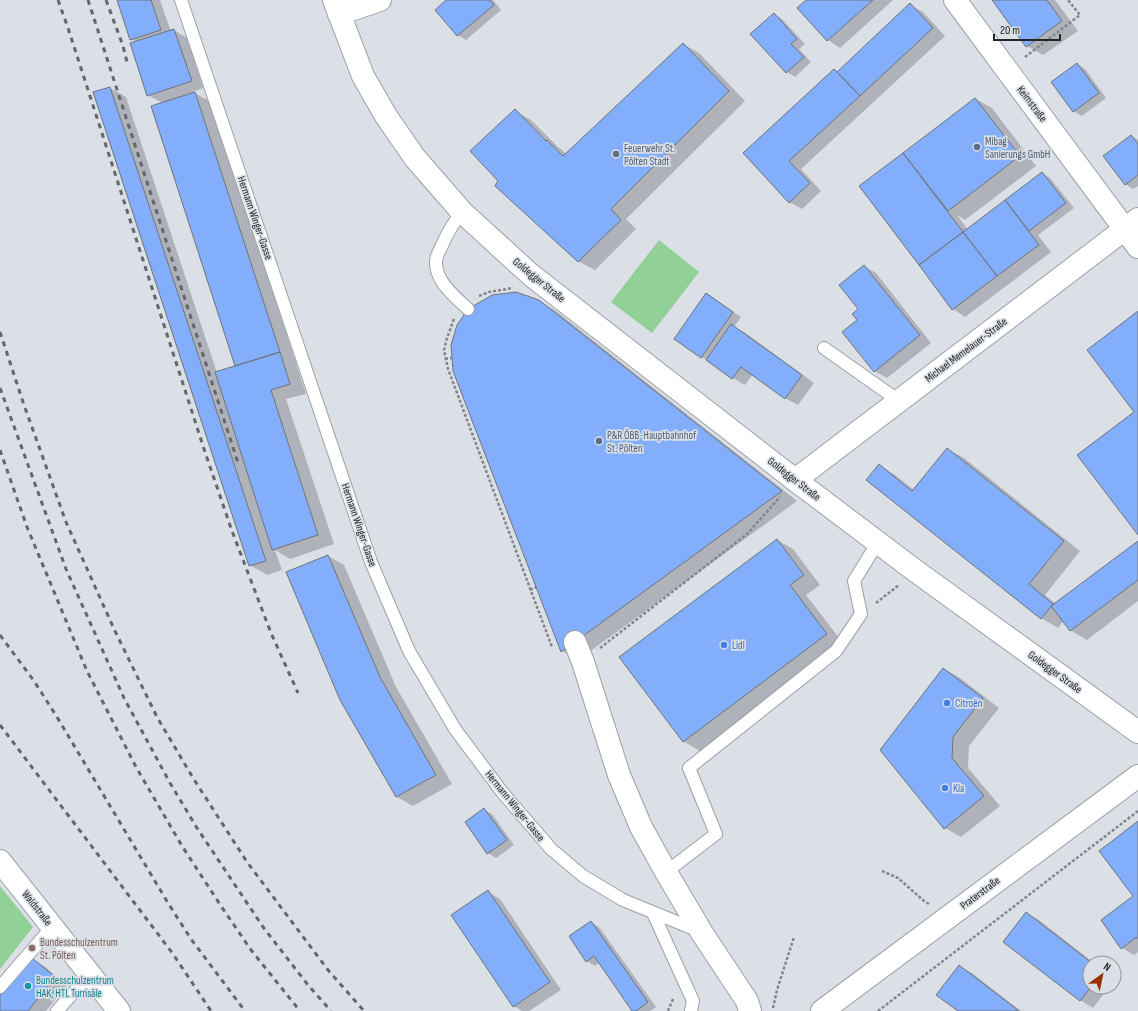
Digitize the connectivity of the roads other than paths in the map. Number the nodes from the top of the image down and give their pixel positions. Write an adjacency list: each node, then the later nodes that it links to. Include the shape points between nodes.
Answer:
1 (181, 0): 18 (lane, Hermann Winger-Gasse, via 371,562 409,651 455,729 502,792 551,849 583,876 624,900)
2 (380, 0): 4 (main road)
3 (955, 0): 6 (main road, Keimstraße, via 1007,71)
4 (336, 7): 5 (main road, Goldegger Straße, via 363,76 386,116 415,158)
5 (462, 212): 8 (lane, via 451,226 437,256 437,270 450,292); 11 (main road, Goldegger Straße, via 531,275)
6 (1132, 224): 7 (main road, Keimstraße); 10 (main road, Michael Memelauer-Straße)
7 (1138, 247)
8 (466, 307)
9 (824, 348): 10 (lane)
10 (898, 401): 11 (main road, Michael Memelauer-Straße)
11 (795, 480): 12 (main road, Goldegger Straße)
12 (878, 542): 14 (main road, Goldegger Straße); 17 (lane, via 854,581 861,614 836,651 688,768 716,834)
13 (575, 642): 17 (main road, via 619,775 641,827)
14 (1138, 732)
15 (1138, 776): 27 (main road, Praterstraße)
16 (0, 861): 19 (main road, Waldstraße)
17 (666, 872): 20 (main road)
18 (653, 913): 20 (lane, Hermann Winger-Gasse); 25 (lane, via 693,1002)
19 (52, 927): 21 (main road, Waldstraße); 22 (lane)
20 (702, 932): 26 (main road, via 747,1001)
21 (92, 977): 23 (lane, via 80,985); 24 (main road, Waldstraße)
22 (0, 987)
23 (57, 1011)
24 (119, 1011)
25 (691, 1011)
26 (750, 1011)
27 (822, 1011)

